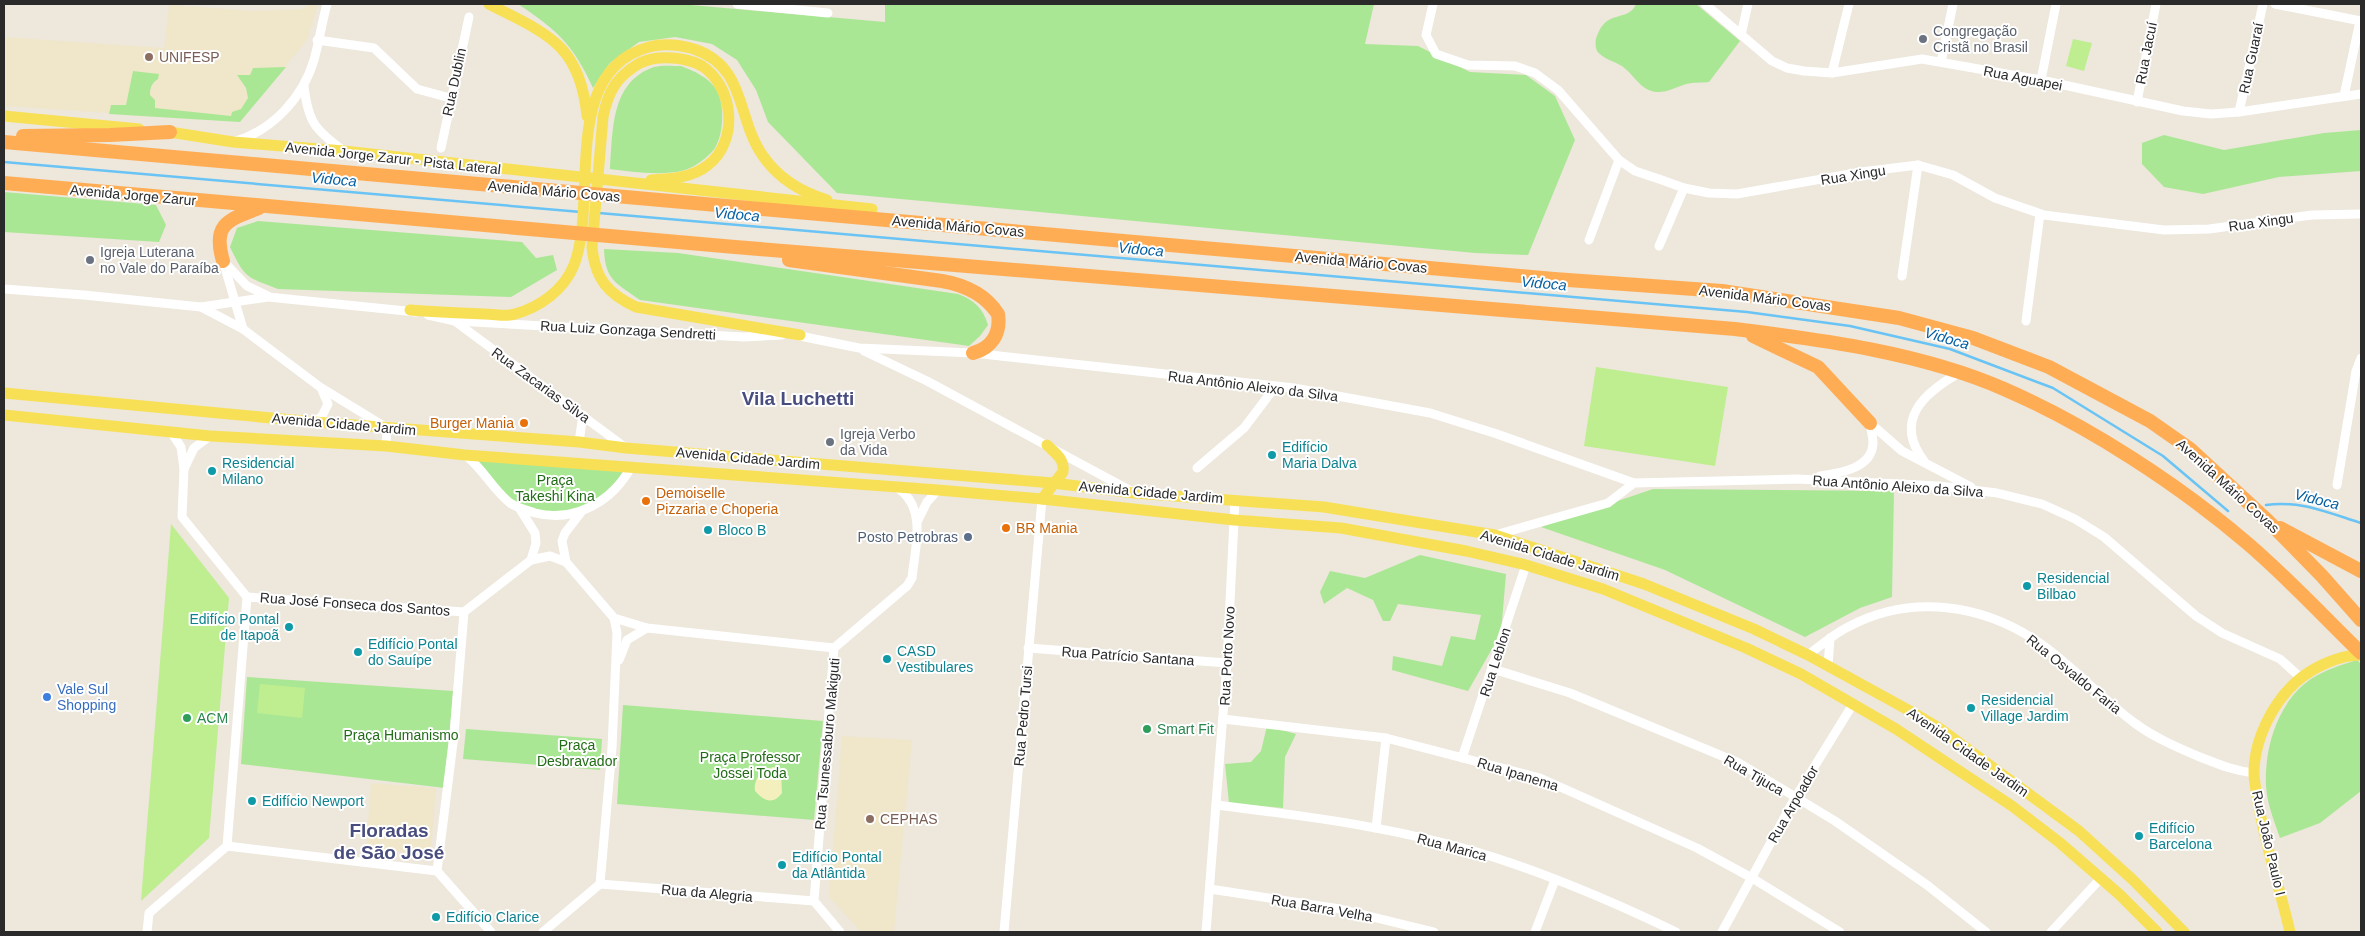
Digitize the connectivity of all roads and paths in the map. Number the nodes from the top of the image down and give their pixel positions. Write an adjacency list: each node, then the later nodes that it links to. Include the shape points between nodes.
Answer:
1 (327, 4): 17 (street)
2 (489, 4): 29 (main road, via 548,34 563,49 585,93)
3 (737, 4): 13 (street)
4 (1433, 4): 35 (street, Rua Xingu, via 1426,35 1436,54 1468,66 1515,66 1535,73 1558,90)
5 (1705, 4): 16 (street, Rua Aguapei)
6 (1748, 4): 16 (street)
7 (1849, 4): 19 (street)
8 (1953, 4): 18 (street)
9 (2056, 4): 20 (street)
10 (2156, 4): 25 (street, Rua Jacuí)
11 (2263, 4): 26 (street, Rua Guaraí)
12 (2275, 4): 15 (street)
13 (828, 13)
14 (469, 17): 24 (street, Rua Dublin)
15 (2361, 21): 23 (street)
16 (1741, 35): 19 (street, Rua Aguapei, via 1772,61 1787,68)
17 (317, 40): 21 (street, via 314,60); 24 (street, via 374,48 417,89)
18 (1941, 62): 19 (street, Rua Aguapei, via 1922,59); 20 (street, Rua Aguapei)
19 (1832, 73)
20 (2041, 80): 25 (street, Rua Aguapei)
21 (304, 86): 32 (street, via 281,115 255,134); 34 (street, via 307,112 321,134)
22 (2361, 94): 23 (street, Rua Aguapei)
23 (2344, 96): 26 (street, Rua Aguapei)
24 (450, 98): 33 (street, Rua Dublin)
25 (2137, 102): 26 (street, Rua Aguapei, via 2212,114)
26 (2239, 112)
27 (4, 116): 28 (main road, Avenida Jorge Zarur - Pista Lateral)
28 (170, 132): 30 (highway, via 110,136); 32 (main road, Avenida Jorge Zarur - Pista Lateral)
29 (588, 133): 41 (main road, via 594,100 603,80 618,64 649,47 685,47 701,52 722,66 736,88 755,143 786,180 812,195); 54 (main road, via 579,245 574,266 551,297 534,308 513,315)
30 (4, 136)
31 (4, 142): 44 (highway, Avenida Mário Covas)
32 (233, 142): 34 (main road, Avenida Jorge Zarur - Pista Lateral)
33 (441, 148)
34 (344, 151): 37 (main road, Avenida Jorge Zarur - Pista Lateral)
35 (1619, 160): 39 (street, Rua Xingu, via 1635,171); 45 (street)
36 (1918, 166): 39 (street, Rua Xingu, via 1861,172 1738,194); 42 (street, Rua Xingu, via 1953,175 1995,198); 49 (street)
37 (619, 182): 41 (main road, Avenida Jorge Zarur - Pista Lateral); 59 (main road, via 688,176 708,166 719,154 728,134 730,117 726,97 702,66 684,59 662,57 643,61 614,83 603,117 592,247 594,266 606,286 636,307)
38 (4, 183): 40 (highway, Avenida Jorge Zarur)
39 (1684, 188): 46 (street)
40 (262, 206): 47 (highway); 48 (highway, via 236,217 223,227 219,234)
41 (872, 210): 44 (highway)
42 (2040, 214): 43 (street, Rua Xingu, via 2164,230 2209,229 2312,215); 55 (street)
43 (2361, 214)
44 (961, 226): 96 (highway, Avenida Mário Covas, via 1722,291 1899,318 1974,338 2049,367 2150,421 2190,448)
45 (1590, 240)
46 (1658, 246)
47 (735, 247): 58 (highway); 61 (highway, via 787,260 965,287 992,305 999,322 994,340)
48 (223, 261): 51 (street, via 247,286); 52 (street)
49 (1902, 276)
50 (4, 289): 53 (street)
51 (268, 296): 52 (street); 54 (street)
52 (236, 301): 53 (street); 57 (street)
53 (200, 307): 57 (street)
54 (410, 310): 56 (street)
55 (2026, 321)
56 (455, 322): 59 (street, Rua Luiz Gonzaga Sendretti, via 744,336); 68 (street, Rua Zacarias Silva)
57 (243, 329): 64 (street)
58 (1735, 329): 63 (highway, via 1893,354); 70 (highway, via 1818,367)
59 (800, 335): 60 (street, Rua Luiz Gonzaga Sendretti)
60 (859, 348): 61 (street, Rua Antônio Aleixo da Silva); 75 (street, via 927,380)
61 (973, 353): 65 (street, Rua Antônio Aleixo da Silva)
62 (2361, 358): 86 (street)
63 (1959, 373): 79 (street, via 1927,394 1913,415 1912,440); 111 (highway, via 2003,388 2072,421 2194,502 2246,542)
64 (320, 387): 69 (street, via 328,404 322,416); 71 (street)
65 (1275, 387): 81 (street, via 1244,428); 85 (street, Rua Antônio Aleixo da Silva, via 1430,413 1498,434)
66 (4, 394): 69 (main road, Avenida Cidade Jardim)
67 (4, 415): 72 (main road, Avenida Cidade Jardim)
68 (583, 415): 74 (street); 77 (street, Rua Zacarias Silva)
69 (314, 422): 71 (main road, Avenida Cidade Jardim)
70 (1870, 423): 79 (street, via 1902,451); 83 (street, via 1873,444 1866,460 1836,474)
71 (386, 428): 74 (main road, Avenida Cidade Jardim); 76 (street)
72 (171, 432): 73 (main road, Avenida Cidade Jardim); 82 (street, via 181,446)
73 (210, 436): 76 (main road, Avenida Cidade Jardim); 82 (street, via 194,448)
74 (579, 442): 77 (main road, Avenida Cidade Jardim)
75 (1047, 445): 84 (main road, via 1061,458 1064,467); 90 (street)
76 (386, 446): 78 (main road, Avenida Cidade Jardim)
77 (626, 448): 84 (main road, Avenida Cidade Jardim)
78 (465, 455): 80 (main road, Avenida Cidade Jardim); 93 (street, via 476,463 502,495)
79 (1927, 465): 89 (street)
80 (631, 467): 87 (main road, Avenida Cidade Jardim); 94 (street, via 616,489 595,506)
81 (1197, 468)
82 (184, 469): 103 (street, via 182,517)
83 (1797, 479): 85 (street); 89 (street, Rua Antônio Aleixo da Silva)
84 (1053, 483): 90 (main road, Avenida Cidade Jardim); 91 (main road)
85 (1634, 484): 98 (street, via 1608,503)
86 (2337, 485)
87 (899, 489): 88 (main road, Avenida Cidade Jardim); 97 (street, via 913,503)
88 (938, 490): 91 (main road, Avenida Cidade Jardim); 97 (street, via 927,502)
89 (1978, 490): 117 (street, Rua Antônio Aleixo da Silva, via 2042,504 2075,519 2104,538 2196,616 2222,633 2280,659)
90 (1134, 493): 92 (main road, Avenida Cidade Jardim)
91 (1042, 499): 95 (main road, Avenida Cidade Jardim); 110 (street, Rua Pedro Tursi)
92 (1235, 500): 95 (street, Rua Porto Novo); 98 (main road, Avenida Cidade Jardim, via 1324,506)
93 (520, 509): 94 (street, via 554,515); 99 (street, via 535,533)
94 (582, 511): 100 (street, via 562,541)
95 (1234, 520): 101 (main road, Avenida Cidade Jardim, via 1341,528); 113 (street, Rua Porto Novo)
96 (2268, 521): 102 (highway); 106 (highway, Avenida Mário Covas)
97 (917, 522): 109 (street, Rua Tsunessaburo Makiguti, via 912,578 907,586)
98 (1495, 535): 112 (main road, Avenida Cidade Jardim, via 1644,584)
99 (531, 560): 100 (street, via 550,556); 104 (street)
100 (566, 562): 105 (street)
101 (1526, 565): 116 (street, Rua Leblon); 118 (main road, Avenida Cidade Jardim, via 1626,597 1746,648)
102 (2361, 571)
103 (247, 597): 104 (street, Rua José Fonseca dos Santos); 126 (street)
104 (464, 612): 127 (street, via 454,735)
105 (614, 618): 107 (street); 114 (street, via 618,633)
106 (2361, 620)
107 (647, 628): 109 (street); 114 (street, via 627,640)
108 (1830, 638): 112 (street, Rua Osvaldo Faria); 115 (street); 122 (street, Rua Osvaldo Faria, via 1862,620 1888,611 1915,607 1945,606 1990,617 2041,645 2137,725 2180,749 2234,771)
109 (834, 648): 135 (street, Rua Tsunessaburo Makiguti)
110 (1028, 648): 113 (street, Rua Patrício Santana); 140 (street, Rua Pedro Tursi)
111 (2361, 654): 117 (main road, Rua João Paulo I, via 2322,665)
112 (1808, 655): 115 (main road, Avenida Cidade Jardim)
113 (1227, 663): 119 (street, Rua Porto Novo)
114 (617, 666): 132 (street)
115 (1828, 666): 131 (main road, Avenida Cidade Jardim, via 1939,728 2079,831)
116 (1493, 669): 121 (street, Rua Leblon); 123 (street, Rua Tijuca, via 1570,693 1730,760)
117 (2301, 678): 122 (main road, Rua João Paulo I, via 2285,692 2268,720 2260,737)
118 (1853, 704): 123 (street, Rua Arpoador); 129 (main road, Avenida Cidade Jardim, via 1896,728 2012,806)
119 (1223, 719): 120 (street, Rua Ipanema); 124 (street, Rua Porto Novo)
120 (1386, 738): 121 (street, Rua Ipanema); 125 (street)
121 (1462, 758): 128 (street, Rua Ipanema, via 1540,778 1697,848)
122 (2254, 772): 151 (main road, Rua João Paulo I, via 2261,820)
123 (1795, 798): 128 (street, Rua Arpoador); 147 (street, Rua Tijuca, via 1835,821 1919,879)
124 (1216, 805): 125 (street, Rua Marica); 133 (street, Rua Porto Novo)
125 (1376, 828): 130 (street, Rua Marica, via 1511,862)
126 (228, 846): 127 (street); 136 (street, via 149,913)
127 (437, 871): 137 (street)
128 (1752, 878): 145 (street, Rua Arpoador); 146 (street, Rua Ipanema)
129 (2101, 878): 134 (main road, Avenida Cidade Jardim); 148 (street)
130 (1555, 880): 143 (street); 144 (street, Rua Marica)
131 (2133, 880): 134 (main road); 150 (main road, Avenida Cidade Jardim)
132 (600, 884): 135 (street, Rua da Alegria); 138 (street)
133 (1210, 889): 141 (street, Rua Porto Novo); 142 (street, Rua Barra Velha, via 1340,909)
134 (2120, 895): 149 (main road, Avenida Cidade Jardim)
135 (814, 902): 139 (street)
136 (147, 932)
137 (491, 932)
138 (543, 932)
139 (840, 932)
140 (1004, 932)
141 (1206, 932)
142 (1434, 932)
143 (1535, 932)
144 (1676, 932)
145 (1722, 932)
146 (1840, 932)
147 (1986, 932)
148 (2051, 932)
149 (2157, 932)
150 (2184, 932)
151 (2290, 932)

